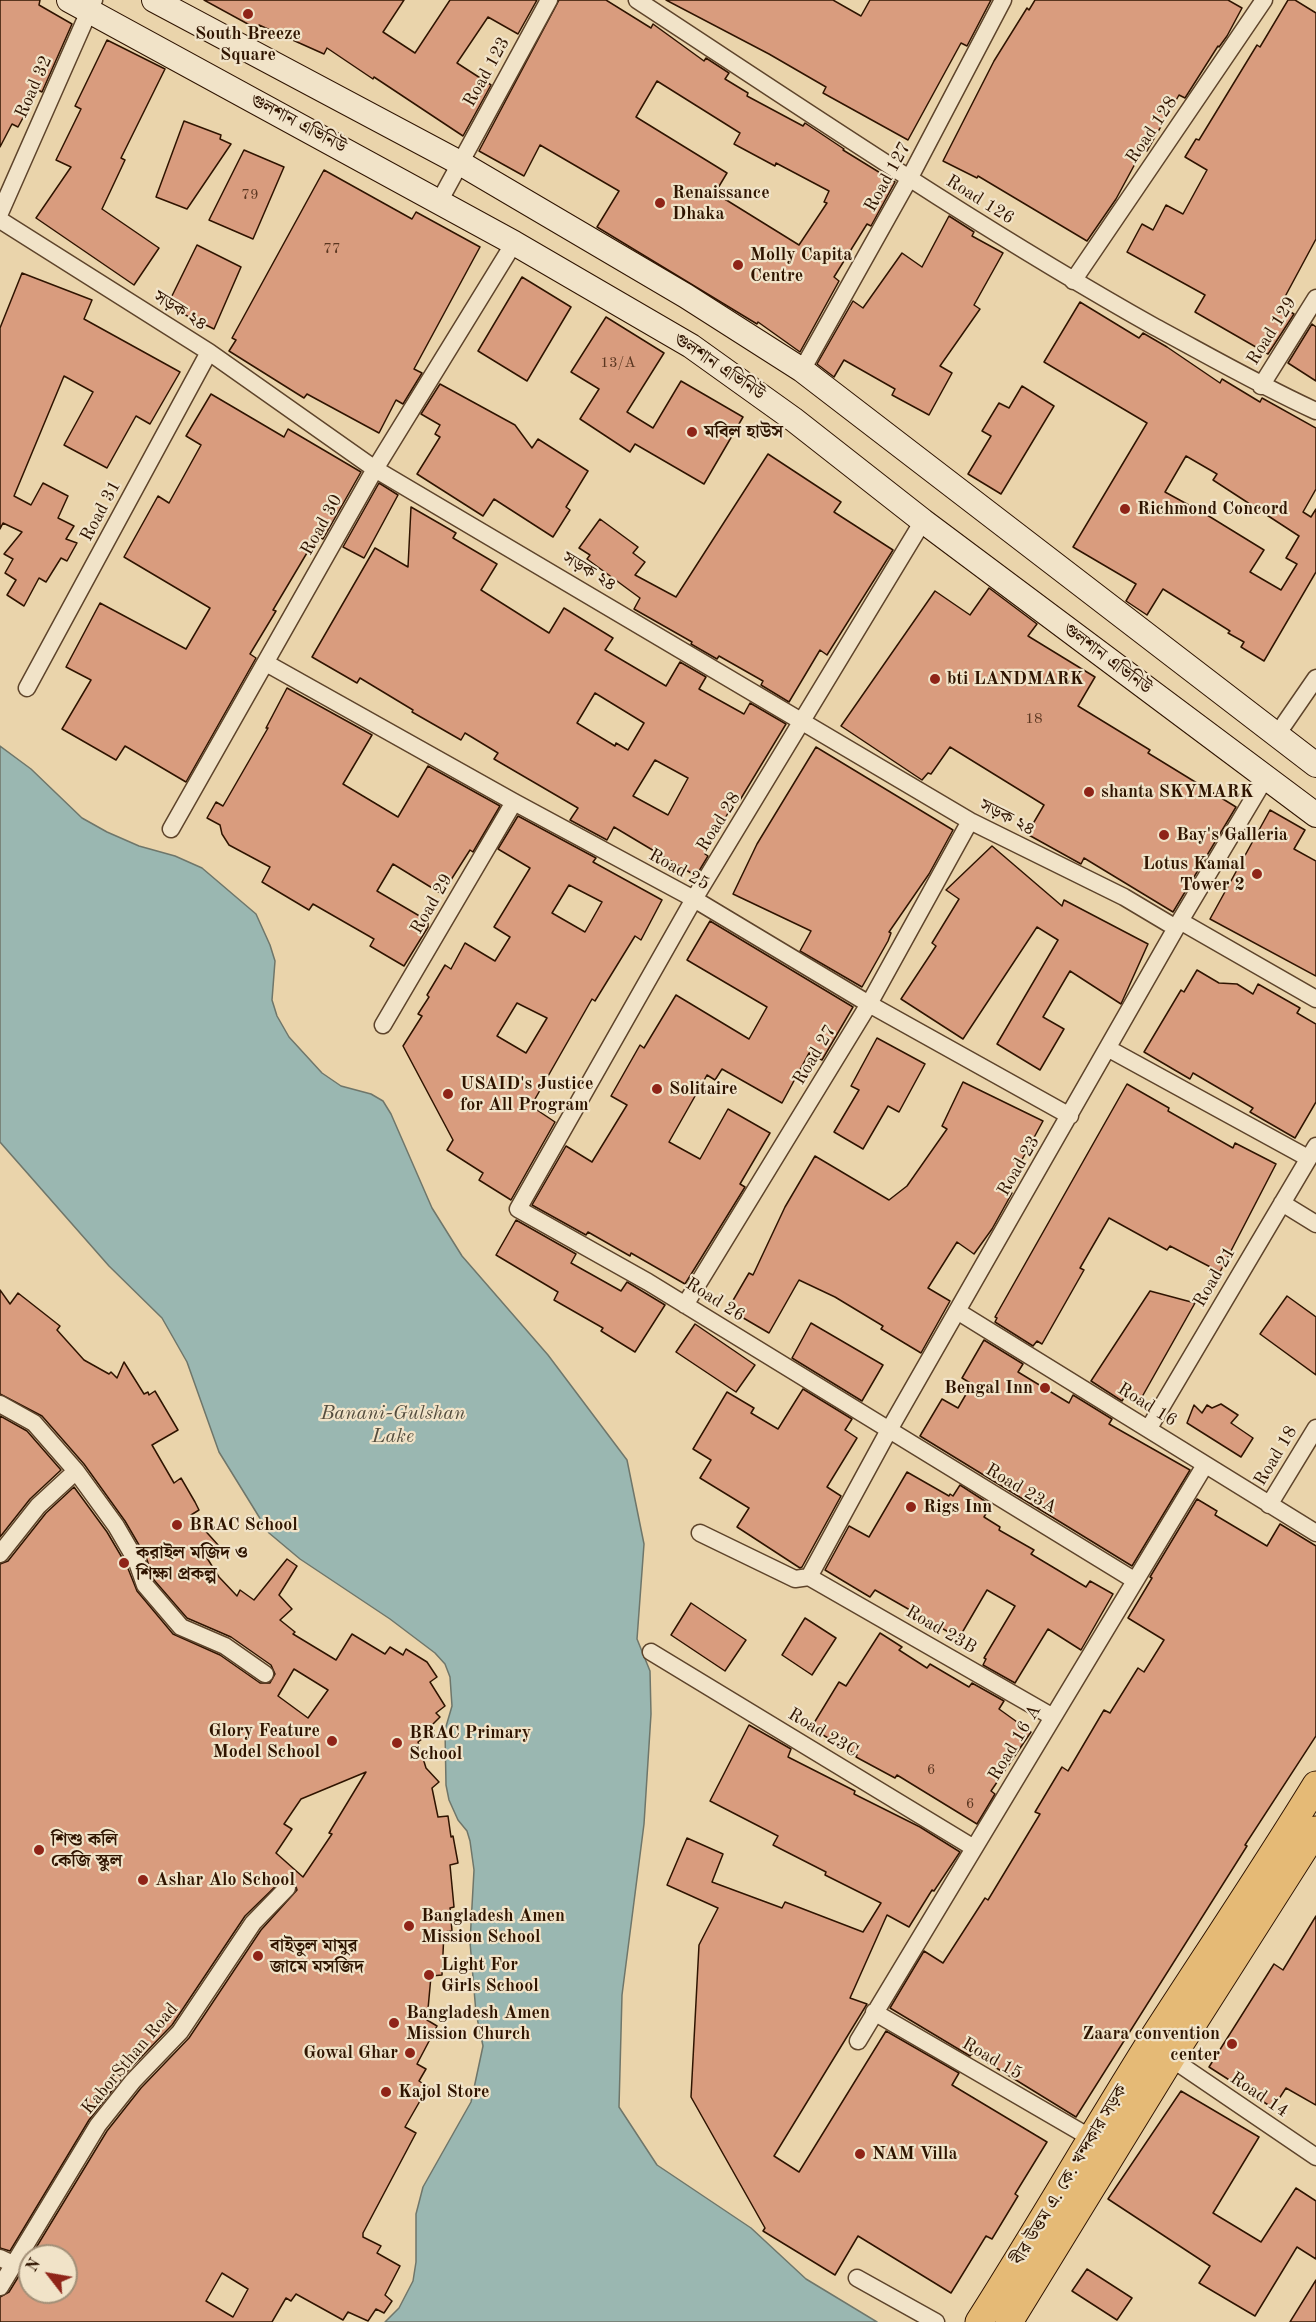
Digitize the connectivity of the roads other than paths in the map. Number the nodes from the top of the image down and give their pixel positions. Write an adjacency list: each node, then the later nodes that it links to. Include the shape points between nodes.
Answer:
1 (154, 0): 7 (main road)
2 (549, 0): 7 (street, Road 123)
3 (637, 0): 8 (street, Road 126)
4 (1003, 0): 8 (street, Road 127)
5 (1264, 0): 13 (street, Road 128)
6 (84, 4): 9 (main road, গুলশান এভিনিউ); 10 (street, Road 32)
7 (460, 163): 9 (street, Road 123); 16 (main road, via 686,296)
8 (909, 179): 13 (street, Road 126); 16 (street, Road 127)
9 (439, 202): 12 (main road, গুলশান এভিনিউ)
10 (0, 213)
11 (0, 220): 15 (street, সড়ক ২৪)
12 (514, 243): 19 (street, Road 30); 20 (main road, গুলশান এভিনিউ, via 691,346 793,419)
13 (1073, 281): 17 (street, Road 126)
14 (1316, 298): 17 (street, Road 129)
15 (208, 352): 19 (street, সড়ক ২৪); 23 (street, Road 31)
16 (802, 370): 25 (main road)
17 (1261, 386): 18 (street, Road 126)
18 (1316, 411)
19 (375, 469): 21 (street, Road 30); 24 (street, সড়ক ২৪)
20 (923, 521): 24 (street, Road 28); 27 (main road, গুলশান এভিনিউ)
21 (266, 663): 28 (street, Road 25); 31 (street, Road 30)
22 (1316, 678): 25 (street)
23 (27, 687)
24 (804, 721): 30 (street, সড়ক ২৪); 32 (street, Road 28)
25 (1276, 736): 26 (main road)
26 (1316, 765)
27 (1266, 777): 29 (main road, গুলশান এভিনিউ); 33 (street, Road 23)
28 (514, 802): 32 (street, Road 25); 36 (street, Road 29)
29 (1316, 815)
30 (970, 821): 33 (street, সড়ক ২৪); 35 (street, Road 27)
31 (171, 829)
32 (694, 899): 35 (street, Road 25); 41 (street, Road 28)
33 (1178, 925): 34 (street, সড়ক ২৪); 37 (street, Road 23)
34 (1316, 999)
35 (869, 1004): 38 (street, Road 25); 43 (street, Road 27)
36 (383, 1025)
37 (1109, 1049): 38 (street, Road 23); 39 (street)
38 (1070, 1116): 44 (street, Road 23)
39 (1312, 1152): 40 (street, Road 21)
40 (1282, 1203): 42 (street); 46 (street, Road 21)
41 (518, 1209): 43 (street, Road 26)
42 (1316, 1224)
43 (685, 1305): 48 (street, Road 26)
44 (957, 1311): 46 (street, Road 16); 48 (street, Road 23)
45 (0, 1404): 50 (street, via 34,1423)
46 (1149, 1428): 49 (street, Road 16)
47 (1316, 1428): 51 (street, Road 18)
48 (888, 1430): 55 (street, Road 23); 56 (street, Road 23A)
49 (1204, 1465): 51 (street, Road 16); 56 (street, Road 16 A)
50 (76, 1471): 54 (street, via 38,1506); 58 (street, via 116,1526 137,1562 145,1586 181,1627 225,1646)
51 (1269, 1505): 53 (street, Road 16)
52 (700, 1533): 55 (street, via 795,1580)
53 (1316, 1533)
54 (0, 1554)
55 (809, 1577): 59 (street, Road 23B)
56 (1134, 1580): 59 (street, Road 16 A)
57 (651, 1652): 62 (street, Road 23C)
58 (265, 1674)
59 (1053, 1717): 62 (street, Road 16 A)
60 (1316, 1785): 61 (main road, বীর উত্তম এ. কে. খন্দকার সড়ক)
61 (1311, 1820): 66 (main road, বীর উত্তম এ. কে. খন্দকার সড়ক)
62 (974, 1848): 64 (street, Road 16 A)
63 (287, 1888): 69 (street, KaborSthan Road, via 253,1923 180,2032 132,2081 98,2125)
64 (874, 2012): 65 (street, Road 16 A); 67 (street, Road 15)
65 (858, 2041)
66 (1160, 2052): 67 (main road, বীর উত্তম এ. কে. খন্দকার সড়ক); 68 (street, Road 14); 74 (main road, বীর উত্তম এ. কে. খন্দকার সড়ক)
67 (1091, 2138): 73 (main road, বীর উত্তম এ. কে. খন্দকার সড়ক)
68 (1316, 2157)
69 (7, 2261): 71 (street, KaborSthan Road)
70 (858, 2278): 72 (street)
71 (0, 2288)
72 (936, 2322)
73 (979, 2322)
74 (1009, 2322)

